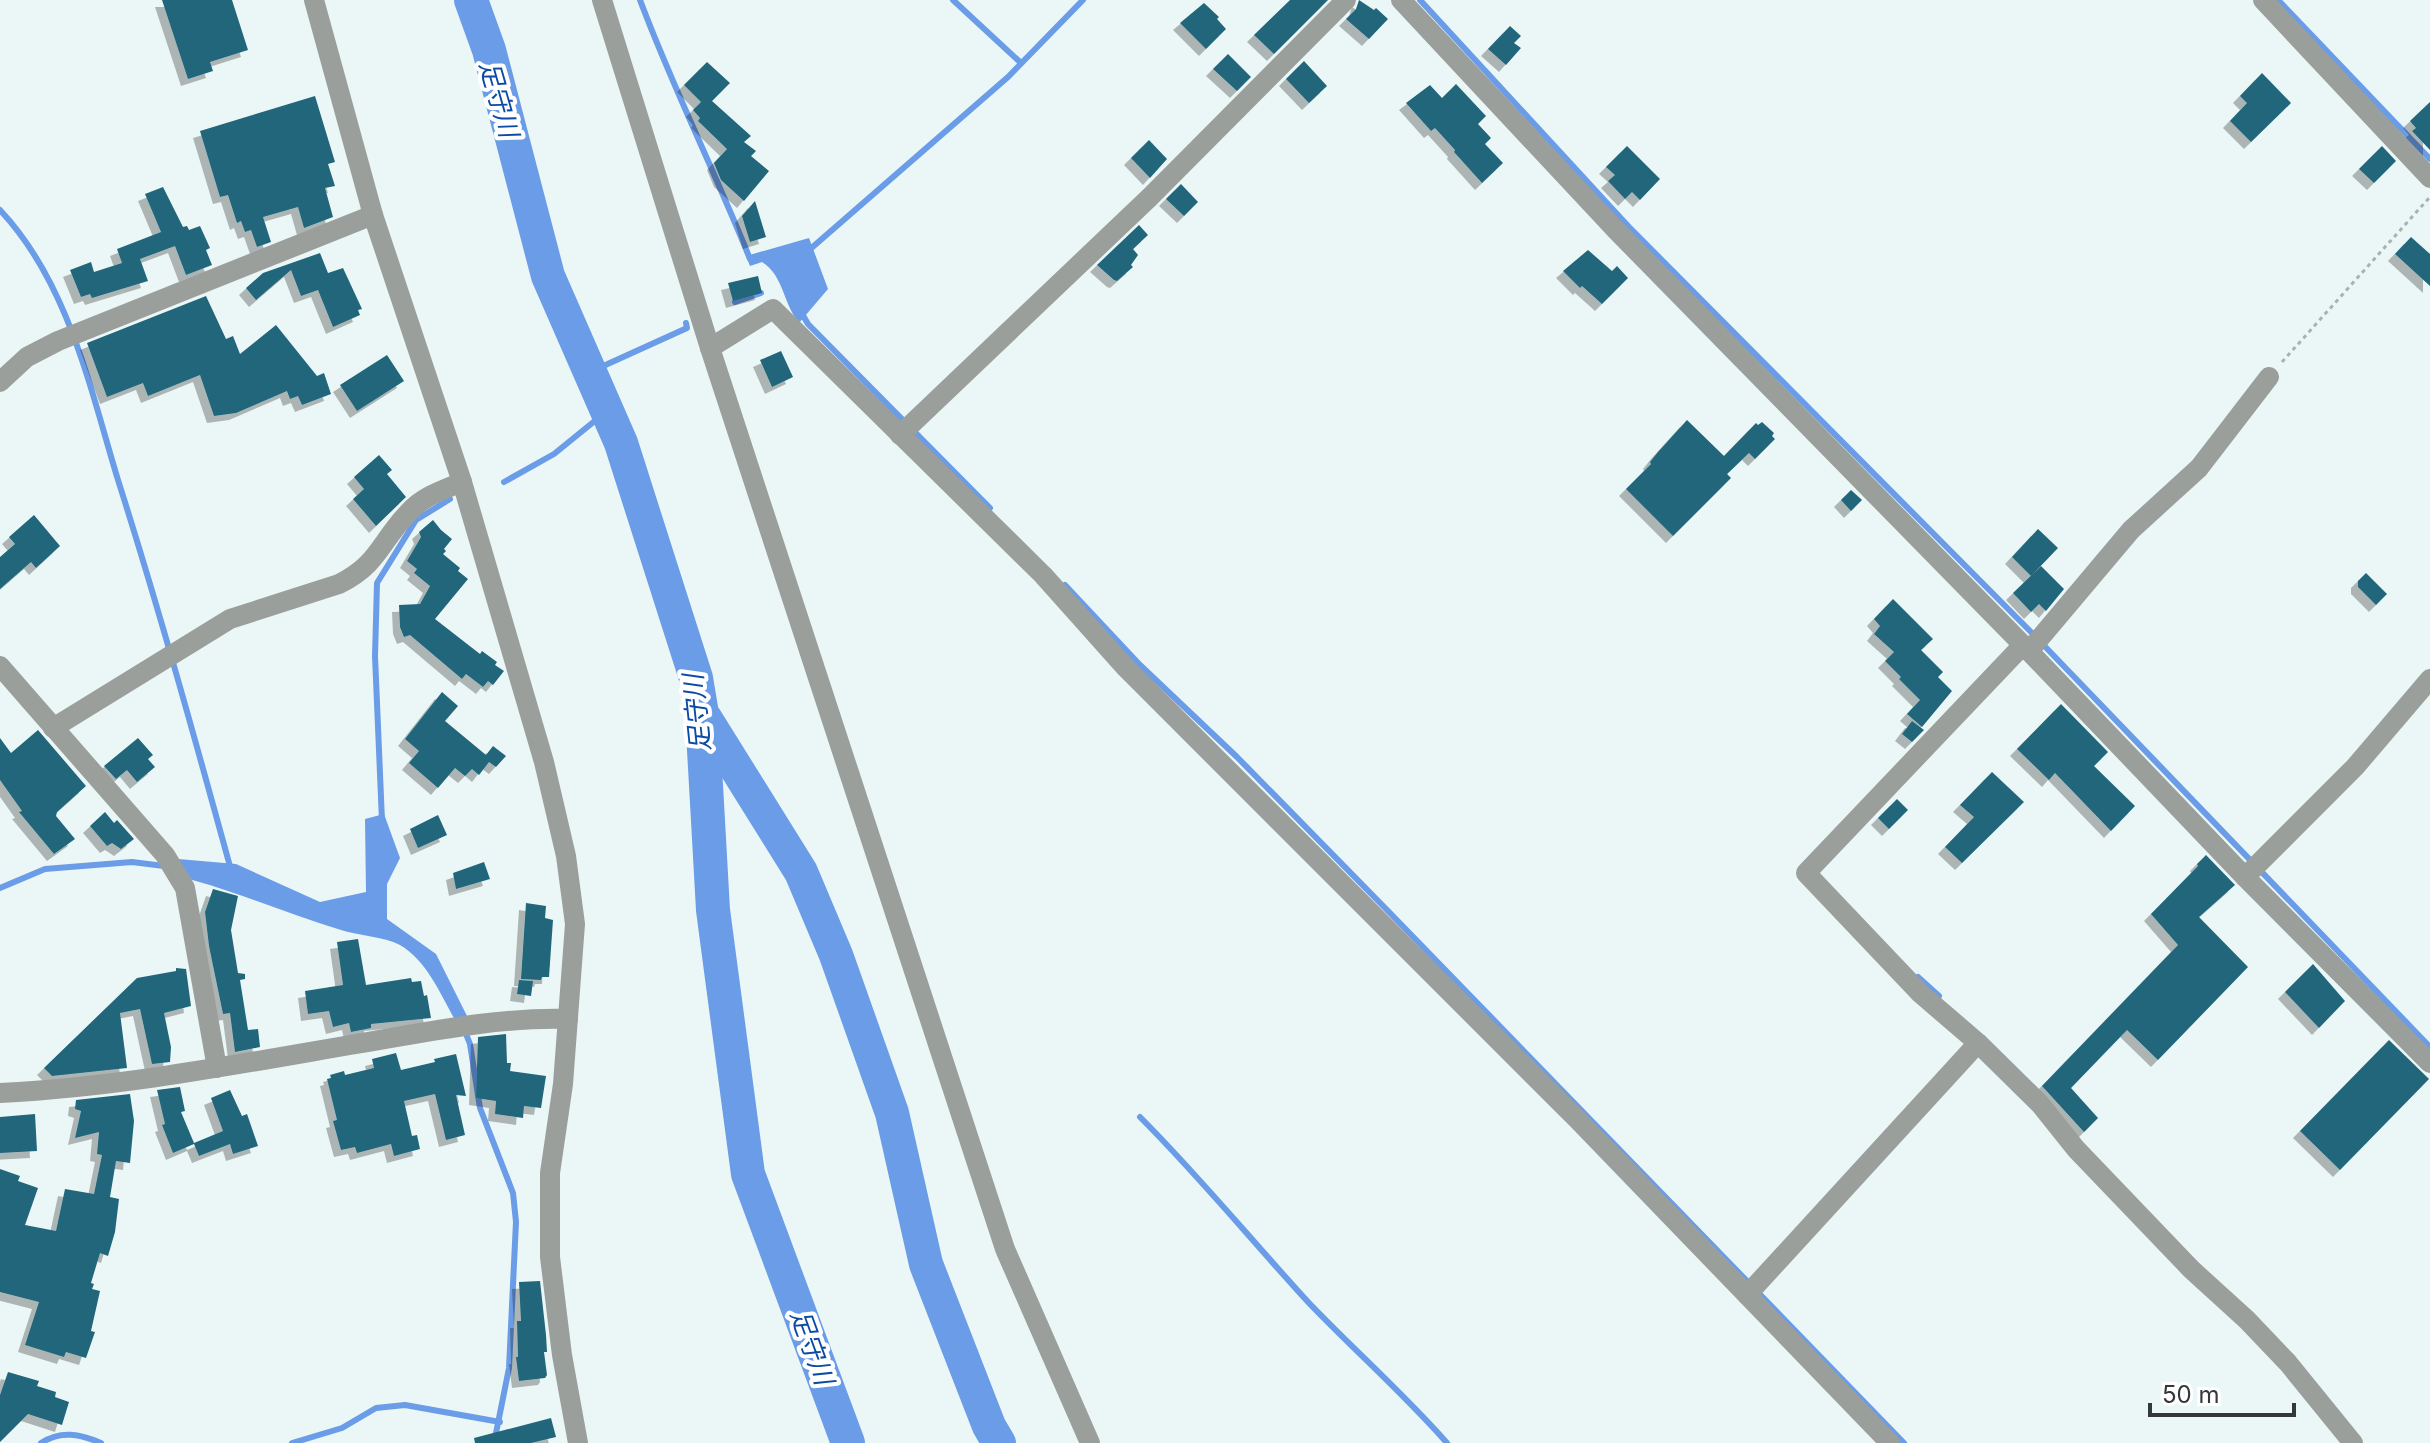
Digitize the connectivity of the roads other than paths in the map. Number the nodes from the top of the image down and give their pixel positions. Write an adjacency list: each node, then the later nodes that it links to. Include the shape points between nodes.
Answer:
1 (314, 0): 7 (street)
2 (602, 0): 8 (street)
3 (1346, 0): 11 (street, via 1150,197)
4 (1401, 0): 13 (street, via 1615,229)
5 (2263, 0): 6 (street)
6 (2430, 178)
7 (373, 215): 10 (street, via 58,341 27,357); 12 (street)
8 (710, 348): 11 (street, via 773,309); 25 (street, via 1005,1249)
9 (2269, 377): 13 (street, via 2199,468 2131,530)
10 (0, 382)
11 (905, 429): 23 (street, via 1126,668)
12 (462, 482): 16 (street, via 406,514 368,567 355,576 230,619); 18 (street, via 566,856 575,924)
13 (2032, 644): 17 (street); 19 (street, via 1806,873 1921,994)
14 (0, 666): 16 (street)
15 (2430, 679): 17 (street, via 2355,767)
16 (53, 728): 21 (street, via 165,855 185,888)
17 (2252, 871): 20 (street)
18 (568, 1019): 21 (street, via 464,1026); 24 (street, via 550,1173 550,1257)
19 (1978, 1043): 23 (street); 27 (street, via 2191,1269 2288,1363)
20 (2430, 1063)
21 (217, 1068): 22 (street, via 70,1089)
22 (0, 1093)
23 (1752, 1289): 26 (street)
24 (578, 1443)
25 (1090, 1443)
26 (1890, 1443)
27 (2353, 1443)

